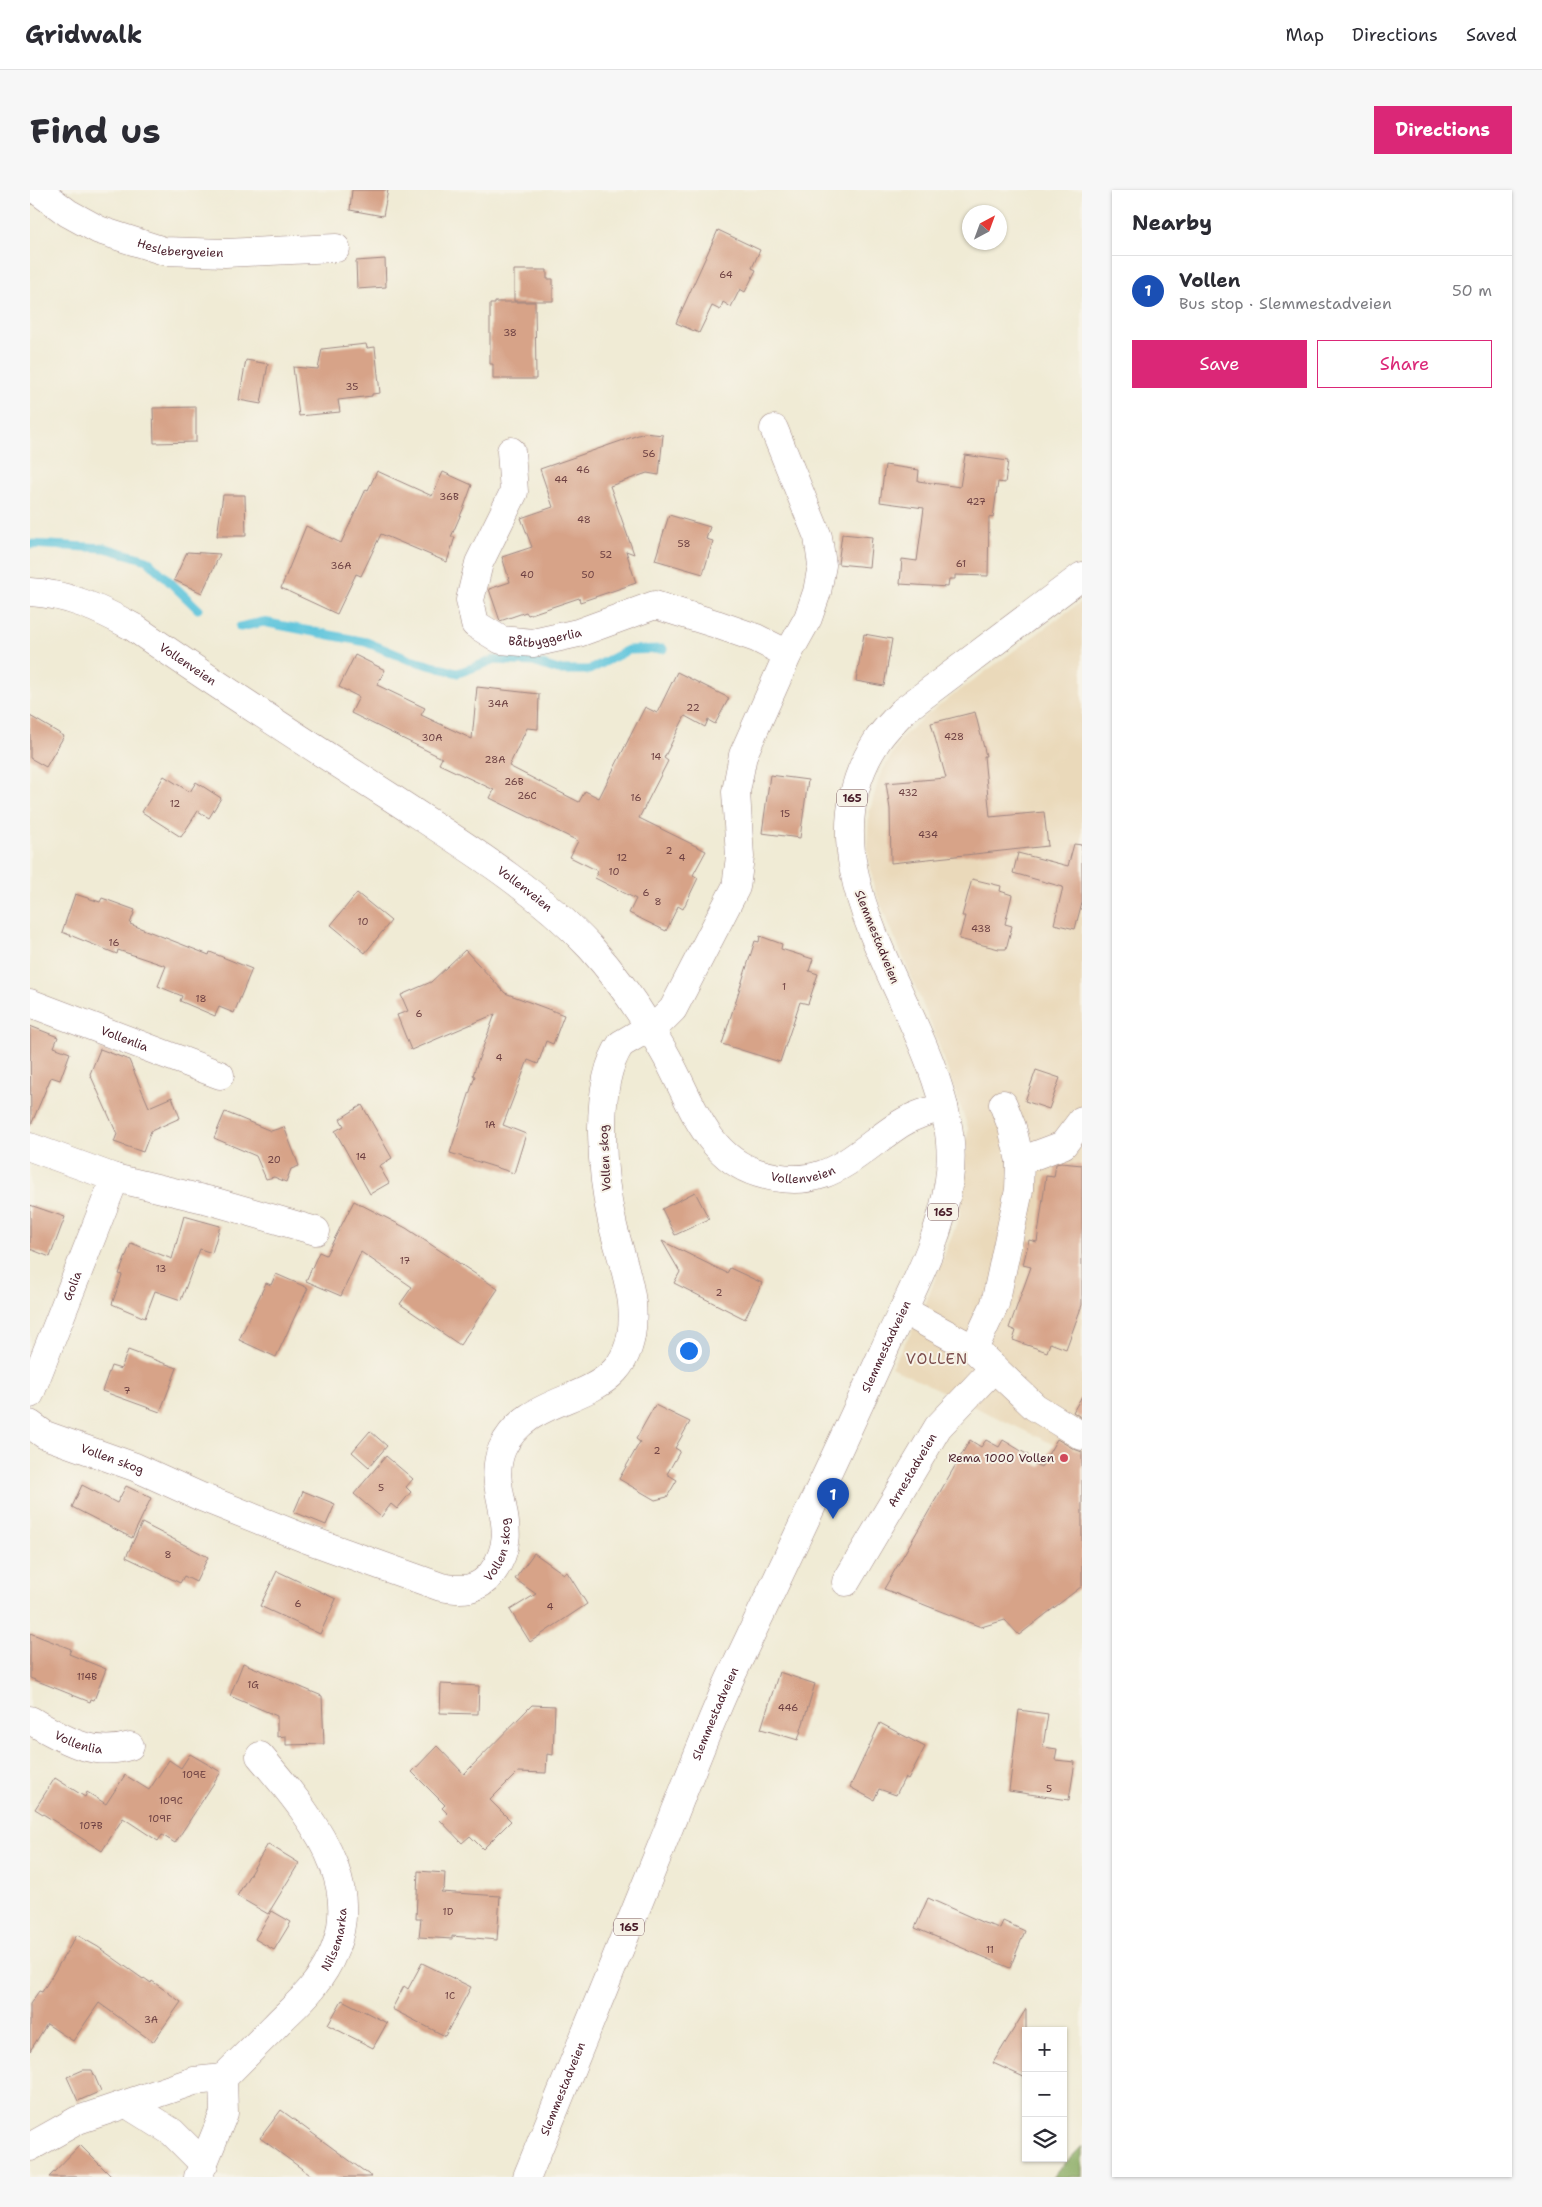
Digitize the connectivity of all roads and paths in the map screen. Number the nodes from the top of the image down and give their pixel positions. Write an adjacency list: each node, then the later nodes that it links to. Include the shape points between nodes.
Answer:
1 (37, 190): 2 (street, Heslebergveien, via 68,213 99,230 164,251 225,253)
2 (336, 248)
3 (774, 429): 7 (street, via 818,537 822,565 808,618)
4 (511, 451): 7 (street, Båtbyggerlia, via 514,492 479,563 470,600 475,624 502,640 533,643 578,633 655,606 756,638)
5 (1082, 576): 12 (street, Slemmestadveien / 165, via 903,711 874,747 852,798 849,822 856,887 879,948 923,1045)
6 (30, 592): 9 (street, Vollenveien, via 86,603 133,627 494,866 545,904 589,946)
7 (788, 654): 9 (street, via 752,733 738,774 736,811 740,858 736,886 674,1009)
8 (30, 1003): 10 (street, Vollenlia)
9 (649, 1027): 12 (street, Vollenveien, via 706,1133 719,1149 756,1173 796,1178 834,1172 900,1124 923,1112); 22 (street, Vollen skog, via 627,1039 617,1050 608,1080 602,1120 606,1190 632,1300 632,1332 628,1347 615,1369 601,1383 530,1415 511,1434 496,1473 504,1508 506,1540 494,1570 479,1584 465,1590 441,1587 304,1538 135,1468 45,1436)
10 (220, 1075)
11 (1002, 1104): 15 (street, via 1012,1127)
12 (944, 1107): 18 (street, Slemmestadveien / 165, via 950,1155 948,1190 937,1231)
13 (1082, 1120): 15 (street, via 1064,1145)
14 (30, 1147): 16 (street)
15 (1020, 1161): 19 (street, via 1019,1190 995,1304)
16 (115, 1178): 17 (street); 21 (street, Golia)
17 (316, 1231)
18 (903, 1310): 19 (street); 32 (street, Slemmestadveien / 165, via 731,1677)
19 (974, 1349): 20 (street)
20 (994, 1368): 23 (street, via 1035,1407); 24 (street, Arnestadveien, via 938,1427)
21 (30, 1394)
22 (30, 1424)
23 (1082, 1436)
24 (846, 1582)
25 (30, 1720): 26 (street, Vollenlia, via 62,1738 93,1749 106,1751)
26 (130, 1746)
27 (260, 1756): 28 (street, Nilsemarka, via 307,1814 331,1856 341,1888 342,1918 335,1945 319,1979)
28 (223, 2078): 29 (street, via 194,2082); 31 (street, via 224,2113)
29 (127, 2104): 30 (street, via 78,2120); 31 (street, via 172,2132)
30 (30, 2147)
31 (201, 2172)
32 (527, 2177)

